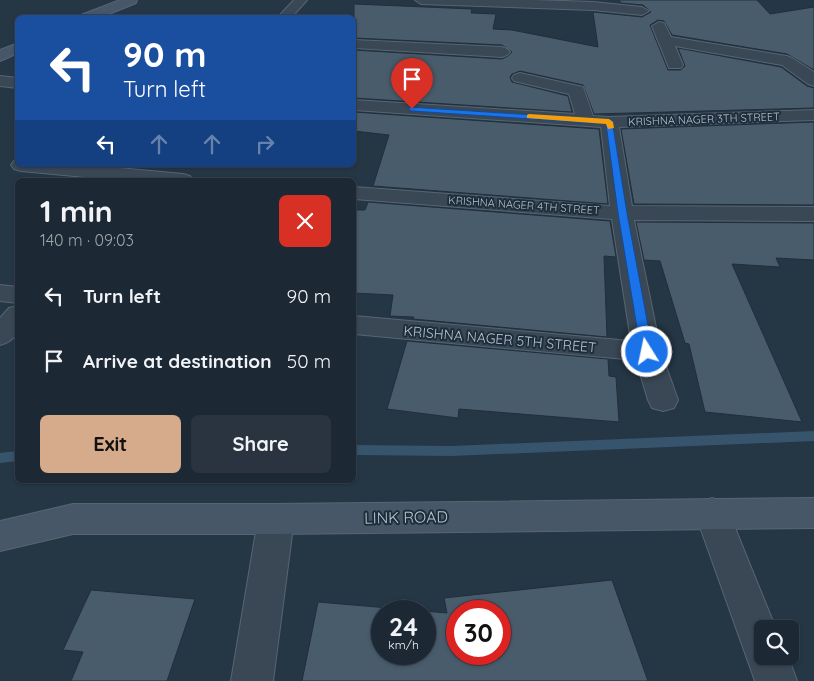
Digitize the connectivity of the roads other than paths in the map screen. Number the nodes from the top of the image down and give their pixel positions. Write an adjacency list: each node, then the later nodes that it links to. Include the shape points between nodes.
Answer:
1 (131, 0): 5 (street)
2 (301, 0): 6 (street)
3 (421, 0): 4 (street)
4 (645, 5): 7 (street, via 656,16)
5 (94, 15)
6 (286, 15)
7 (665, 40): 12 (street); 14 (street, via 787,60)
8 (356, 44): 10 (street)
9 (15, 48): 11 (street)
10 (502, 52)
11 (0, 56)
12 (675, 65)
13 (520, 78): 19 (street, via 577,91)
14 (814, 81)
15 (0, 82): 16 (street)
16 (15, 83)
17 (356, 105): 19 (street, KRISHNA NAGER 3TH STREET)
18 (814, 115): 20 (street, KRISHNA NAGER 3TH STREET)
19 (586, 120): 20 (street, KRISHNA NAGER 3TH STREET)
20 (609, 122): 27 (street)
21 (0, 163): 22 (street)
22 (15, 165)
23 (48, 167): 24 (street)
24 (138, 174): 25 (street)
25 (168, 178)
26 (356, 193): 27 (street, KRISHNA NAGER 4TH STREET)
27 (622, 213): 28 (street, KRISHNA NAGER 4TH STREET); 34 (street)
28 (814, 214)
29 (0, 293): 30 (street)
30 (15, 295)
31 (15, 318): 33 (street)
32 (356, 326): 34 (street, KRISHNA NAGER 5TH STREET)
33 (0, 336)
34 (647, 352): 35 (street)
35 (663, 400)
36 (814, 513): 37 (street, LINK ROAD)
37 (712, 514): 38 (street, LINK ROAD); 40 (street)
38 (276, 519): 39 (street, LINK ROAD, via 73,519); 42 (street)
39 (0, 536)
40 (754, 624)
41 (770, 665): 43 (street)
42 (252, 681)
43 (776, 681)

